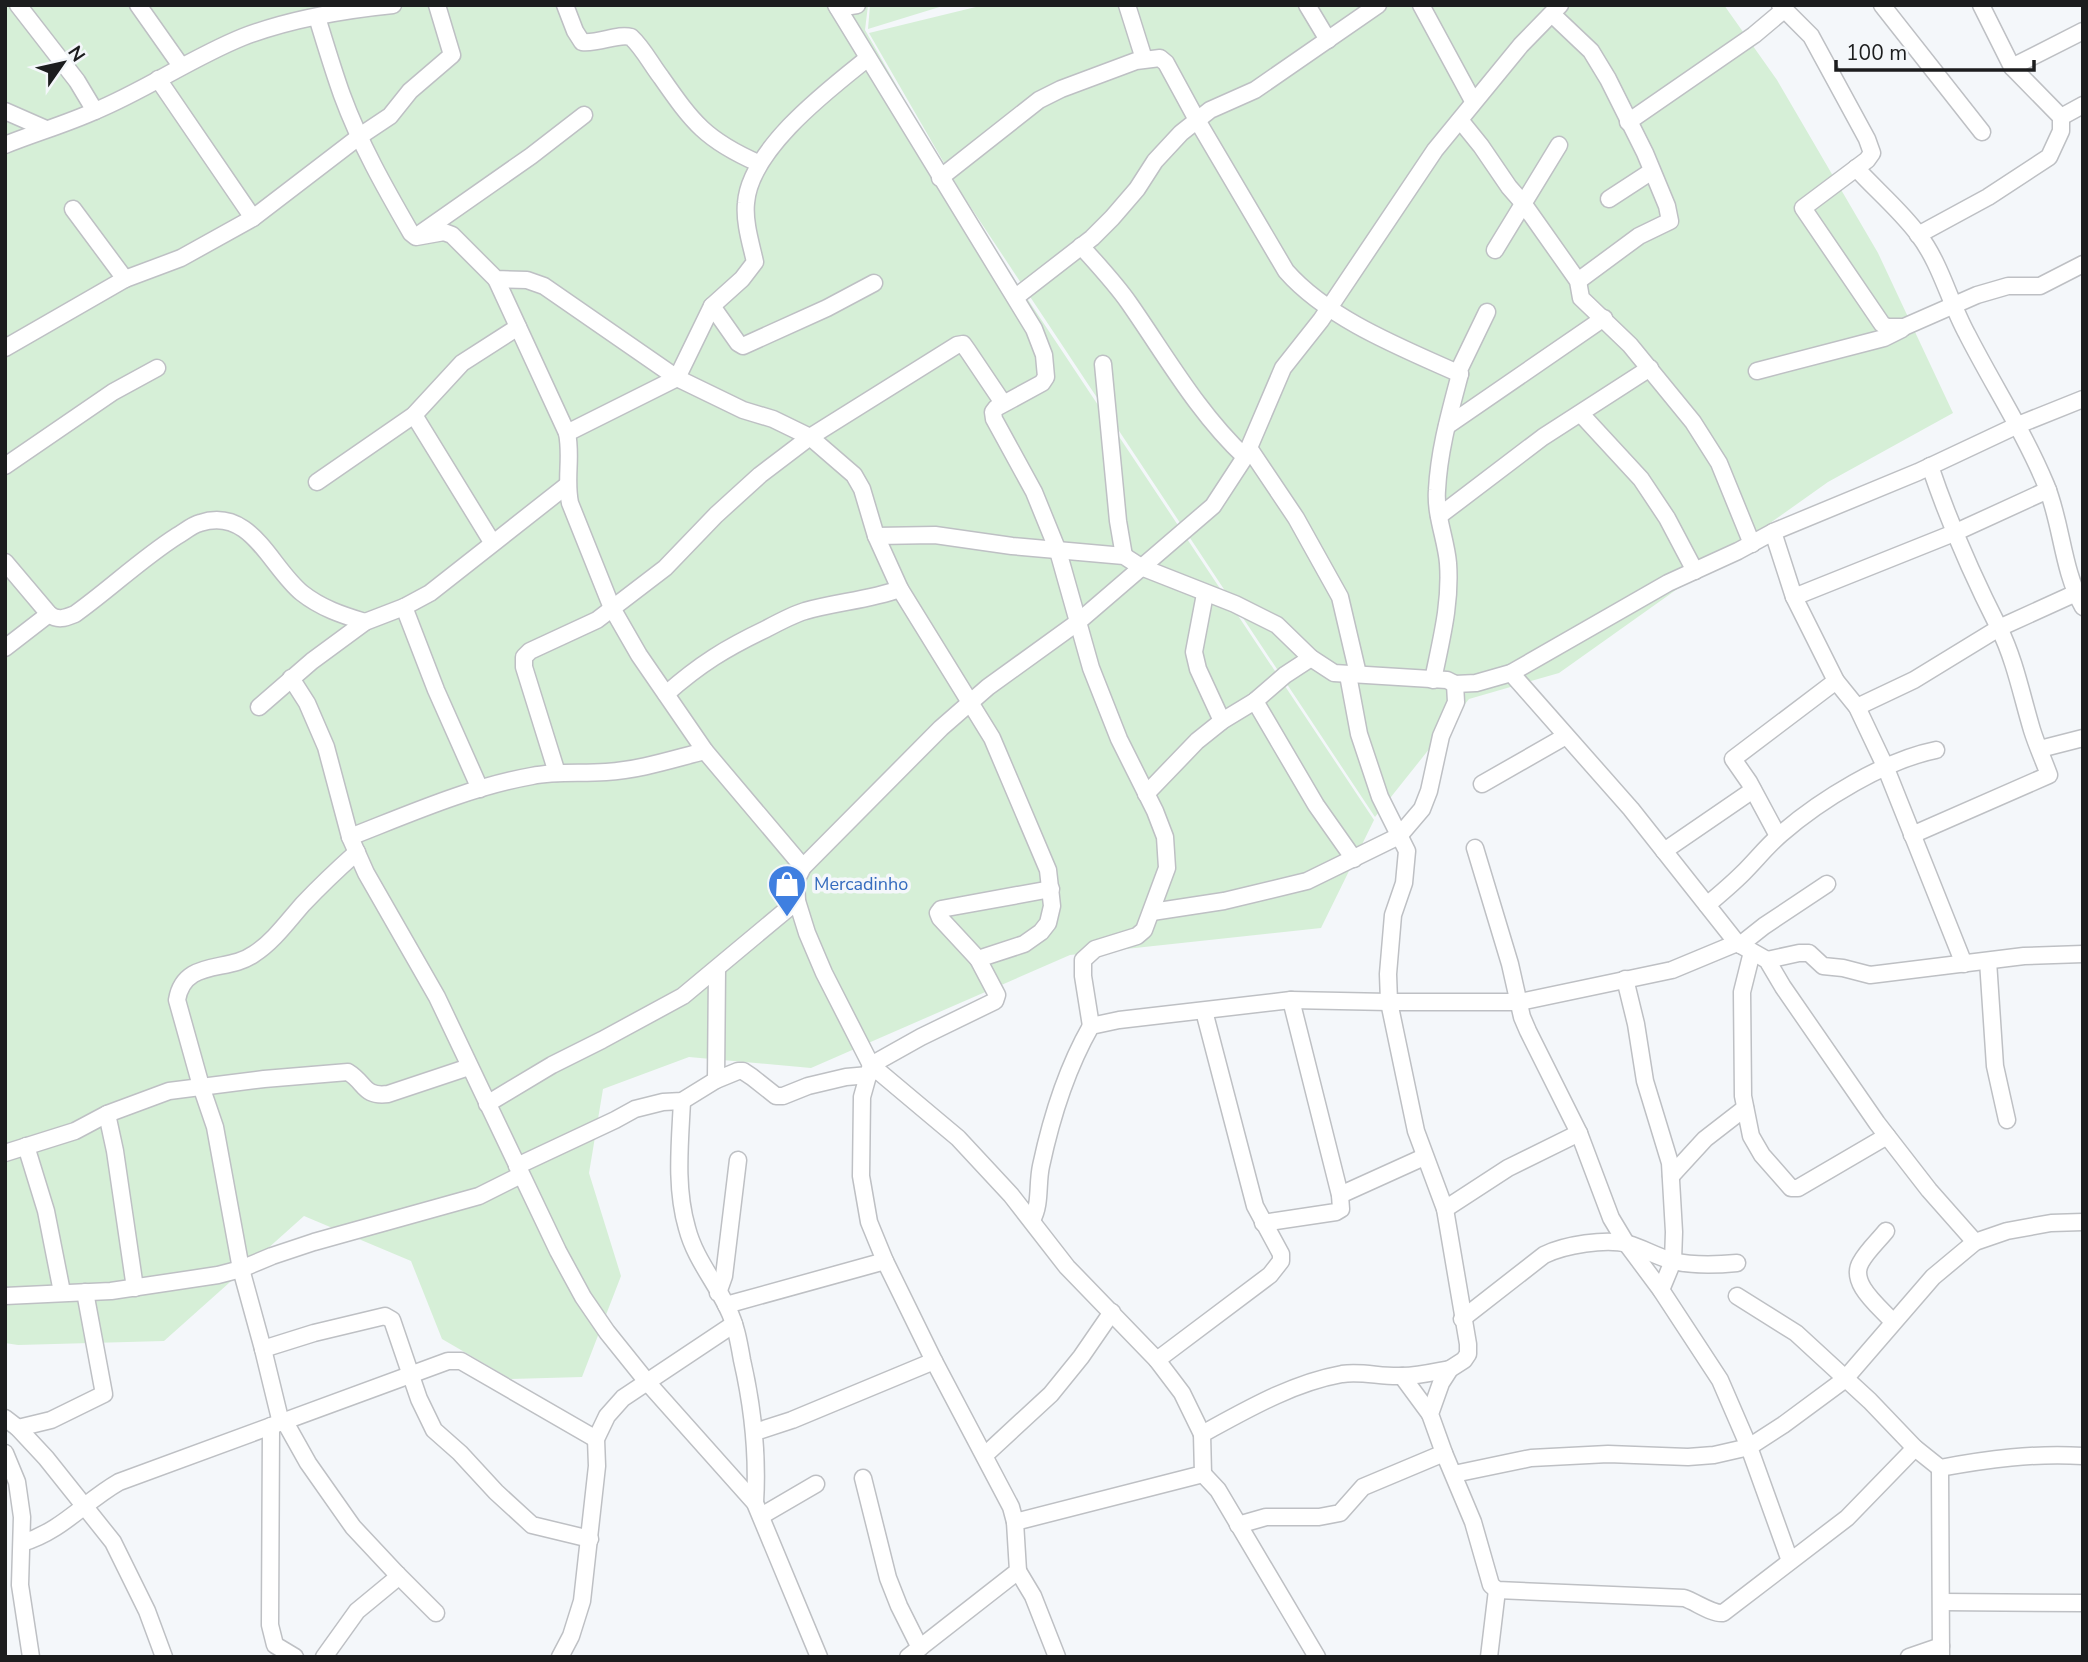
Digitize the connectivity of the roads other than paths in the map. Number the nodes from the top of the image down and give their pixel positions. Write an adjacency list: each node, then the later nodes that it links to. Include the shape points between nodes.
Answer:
1 (18, 5): 28 (street)
2 (138, 5): 22 (street)
3 (393, 5): 14 (street)
4 (437, 5): 36 (street, via 452,55 410,91 390,116)
5 (565, 5): 39 (street, via 582,41 631,37 704,133)
6 (857, 5): 13 (street)
7 (1127, 5): 21 (street)
8 (1307, 5): 19 (street)
9 (1378, 5): 19 (street)
10 (1421, 5): 25 (street)
11 (1882, 5): 35 (street)
12 (1981, 5): 23 (street)
13 (837, 6): 20 (street)
14 (356, 7): 17 (street)
15 (1783, 7): 33 (street, via 1754,35); 40 (street, via 1811,36 1867,139 1872,153)
16 (1549, 11): 25 (street); 33 (street, via 1591,51)
17 (317, 17): 22 (street, via 242,38); 36 (street)
18 (2083, 31): 23 (street)
19 (1328, 40): 31 (street, via 1255,90)
20 (868, 58): 39 (street, via 821,95); 42 (street)
21 (1144, 59): 31 (street, via 1160,58 1166,63); 42 (street, via 1039,100)
22 (181, 66): 24 (street)
23 (2012, 67): 30 (street)
24 (159, 79): 28 (street); 46 (street)
25 (1473, 101): 32 (street)
26 (2083, 104): 30 (street)
27 (5, 111): 34 (street)
28 (95, 111): 34 (street)
29 (583, 115): 48 (street)
30 (2061, 117): 47 (street, via 2061,131 2049,157)
31 (1196, 120): 49 (street, via 1155,161 1112,218); 59 (street, via 1286,271)
32 (1460, 120): 44 (street); 59 (street)
33 (1628, 122): 41 (street)
34 (46, 129): 37 (street)
35 (1982, 132)
36 (360, 136): 46 (street); 48 (street, via 379,179)
37 (5, 145)
38 (1559, 145): 44 (street)
39 (758, 163): 58 (street, via 746,202 755,262)
40 (1856, 168): 47 (street); 63 (street, via 1803,208)
41 (1652, 172): 43 (street); 54 (street, via 1670,221 1639,236)
42 (940, 178): 56 (street)
43 (1609, 200)
44 (1523, 202): 50 (street); 54 (street)
45 (73, 208): 52 (street)
46 (253, 218): 52 (street, via 181,258)
47 (1919, 235): 57 (street)
48 (416, 237): 53 (street, via 452,235)
49 (1081, 246): 56 (street); 79 (street, via 1128,301 1224,438)
50 (1495, 250)
51 (2083, 264): 57 (street, via 2040,286 2008,286)
52 (125, 279): 64 (street)
53 (496, 279): 62 (street); 70 (street, via 544,286)
54 (1577, 281): 61 (street, via 1581,298)
55 (874, 283): 58 (street, via 743,346)
56 (1016, 297): 72 (street, via 1034,330 1047,371 1042,383)
57 (1952, 305): 63 (street, via 1904,327); 75 (street)
58 (712, 306): 70 (street)
59 (1329, 307): 69 (street); 79 (street, via 1283,368)
60 (1487, 313): 69 (street)
61 (1604, 318): 67 (street); 76 (street)
62 (518, 327): 74 (street, via 462,363); 77 (street)
63 (1883, 331): 68 (street)
64 (5, 348)
65 (1103, 364): 92 (street)
66 (157, 368): 80 (street)
67 (1650, 368): 73 (street); 90 (street, via 1719,463)
68 (1757, 371)
69 (1460, 374): 76 (street)
70 (677, 377): 77 (street); 78 (street)
71 (2082, 400): 75 (street)
72 (1003, 403): 78 (street, via 962,344); 91 (street, via 993,412 994,419 1034,492)
73 (1581, 414): 85 (street, via 1544,436); 95 (street, via 1641,479)
74 (414, 415): 82 (street); 89 (street)
75 (2018, 425): 81 (street); 84 (street)
76 (1447, 426): 85 (street)
77 (567, 433): 83 (street)
78 (810, 437): 88 (street, via 854,475); 101 (street, via 726,506 665,568)
79 (1247, 453): 94 (street, via 1213,506); 109 (street, via 1296,518 1340,597)
80 (5, 466)
81 (1930, 466): 86 (street); 87 (street)
82 (317, 482)
83 (566, 486): 89 (street); 101 (street)
84 (2048, 490): 87 (street); 99 (street)
85 (1438, 516): 111 (street, via 1450,595)
86 (1773, 532): 90 (street); 98 (street)
87 (1954, 533): 98 (street); 105 (street)
88 (876, 536): 91 (street, via 935,535); 96 (street)
89 (492, 542): 100 (street, via 430,593)
90 (1752, 544): 95 (street)
91 (1058, 551): 92 (street); 104 (street)
92 (1124, 556): 94 (street)
93 (5, 562): 102 (street)
94 (1141, 566): 97 (street); 104 (street)
95 (1696, 571): 108 (street)
96 (900, 589): 114 (street, via 801,612 715,654); 116 (street)
97 (1205, 594): 107 (street, via 1277,625); 119 (street, via 1194,652)
98 (1794, 597): 112 (street)
99 (2079, 600): 105 (street)
100 (404, 607): 103 (street); 128 (street)
101 (612, 608): 114 (street); 126 (street, via 523,657)
102 (49, 614): 103 (street, via 64,619 75,614 164,545 198,523 217,519 247,530 300,592 317,604); 106 (street)
103 (365, 622): 110 (street)
104 (1078, 622): 116 (street); 130 (street, via 1103,700)
105 (1999, 628): 118 (street, via 1914,680); 122 (street)
106 (5, 648)
107 (1311, 659): 109 (street, via 1334,673); 115 (street, via 1284,674)
108 (1511, 673): 113 (street); 120 (street)
109 (1353, 675): 111 (street); 132 (street, via 1359,734)
110 (291, 678): 117 (street); 134 (street, via 326,747)
111 (1433, 680): 113 (street)
112 (1836, 681): 118 (street); 129 (street, via 1733,759)
113 (1455, 684): 132 (street, via 1456,702 1441,737 1429,792 1422,809)
114 (666, 694): 124 (street)
115 (1255, 701): 119 (street); 137 (street)
116 (969, 704): 138 (street); 140 (street, via 992,738 1015,788 1048,870)
117 (259, 707)
118 (1857, 707): 125 (street)
119 (1222, 721): 130 (street, via 1174,762)
120 (1566, 736): 127 (street); 136 (street)
121 (2083, 738): 122 (street)
122 (2040, 749): 131 (street, via 2049,775)
123 (1936, 750): 125 (street)
124 (705, 751): 126 (street, via 635,769); 138 (street)
125 (1885, 766): 131 (street); 133 (street, via 1812,808)
126 (556, 773): 128 (street)
127 (1482, 784)
128 (480, 789): 134 (street)
129 (1753, 790): 133 (street); 136 (street)
130 (1146, 794): 143 (street, via 1165,837 1167,855)
131 (1912, 835): 149 (street)
132 (1399, 836): 137 (street); 153 (street, via 1407,851 1404,883 1393,915)
133 (1778, 836): 142 (street)
134 (354, 844): 157 (street, via 372,885 437,997); 160 (street, via 253,956 203,970 180,987 177,1000)
135 (1475, 848): 154 (street)
136 (1664, 851): 142 (street)
137 (1354, 859): 143 (street, via 1281,888)
138 (803, 867): 141 (street, via 796,881)
139 (1827, 884): 144 (street, via 1764,926)
140 (1051, 889): 146 (street, via 1052,906 1041,932 1024,944); 146 (street, via 940,909 940,918)
141 (797, 901): 150 (street); 158 (street, via 824,973)
142 (1707, 905): 144 (street)
143 (1152, 912): 156 (street, via 1137,936 1095,949 1083,960)
144 (1743, 946): 147 (street); 151 (street, via 1672,970); 163 (street)
145 (2083, 954): 148 (street)
146 (978, 958): 158 (street, via 997,995 995,1001)
147 (1768, 960): 149 (street, via 1809,954 1823,966 1871,975); 167 (street)
148 (1988, 961): 149 (street); 165 (street, via 1995,1066)
149 (1964, 964)
150 (717, 969): 159 (street); 162 (street, via 665,1008)
151 (1625, 979): 154 (street); 173 (street, via 1645,1081)
152 (1291, 1000): 153 (street); 155 (street); 174 (street)
153 (1389, 1002): 154 (street); 170 (street)
154 (1520, 1002): 166 (street, via 1528,1031)
155 (1204, 1012): 156 (street); 178 (street)
156 (1091, 1026): 176 (street, via 1075,1057 1049,1135)
157 (469, 1067): 160 (street, via 375,1096 348,1072); 162 (street)
158 (870, 1070): 159 (street, via 783,1096 771,1093 743,1071); 176 (street, via 958,1138); 182 (street, via 862,1097 861,1176 869,1222)
159 (716, 1080): 161 (street)
160 (201, 1086): 164 (street, via 169,1091); 185 (street, via 215,1126)
161 (682, 1101): 172 (street, via 635,1109); 192 (street, via 680,1191 686,1226)
162 (487, 1104): 172 (street)
163 (1745, 1108): 167 (street, via 1751,1136 1791,1188 1810,1182); 173 (street, via 1705,1139)
164 (107, 1114): 168 (street, via 75,1131); 186 (street)
165 (2007, 1120)
166 (1579, 1133): 175 (street, via 1508,1168); 181 (street, via 1611,1218)
167 (1887, 1136): 180 (street)
168 (26, 1146): 169 (street); 188 (street, via 46,1211)
169 (5, 1153)
170 (1424, 1157): 174 (street); 175 (street)
171 (738, 1160): 192 (street)
172 (519, 1170): 185 (street, via 479,1196 314,1242); 204 (street, via 583,1297)
173 (1671, 1176): 183 (street)
174 (1340, 1195): 178 (street, via 1341,1209 1336,1212)
175 (1445, 1209): 194 (street)
176 (1032, 1220): 193 (street, via 1067,1267)
177 (2083, 1222): 180 (street, via 2007,1231)
178 (1263, 1223): 198 (street, via 1281,1254 1278,1267)
179 (1885, 1231): 195 (street, via 1860,1262 1857,1276)
180 (1975, 1242): 195 (street, via 1933,1277)
181 (1626, 1243): 183 (street); 187 (street); 194 (street, via 1556,1249)
182 (885, 1261): 192 (street); 199 (street)
183 (1673, 1261): 184 (street); 187 (street)
184 (1737, 1263)
185 (241, 1269): 186 (street); 197 (street)
186 (135, 1288): 189 (street)
187 (1661, 1290): 211 (street, via 1720,1380)
188 (62, 1292): 189 (street); 190 (street)
189 (85, 1292): 206 (street, via 104,1394 51,1420)
190 (5, 1296)
191 (1737, 1296): 203 (street, via 1796,1333)
192 (722, 1299): 196 (street)
193 (1112, 1312): 198 (street); 215 (street, via 1051,1394)
194 (1462, 1319): 200 (street, via 1468,1353)
195 (1893, 1322): 203 (street)
196 (734, 1324): 204 (street); 208 (street)
197 (263, 1349): 201 (street, via 385,1316 392,1320); 207 (street)
198 (1157, 1360): 209 (street, via 1182,1393)
199 (934, 1362): 208 (street); 215 (street)
200 (1450, 1369): 202 (street); 205 (street)
201 (410, 1374): 207 (street); 210 (street, via 461,1361); 226 (street, via 434,1430 522,1517 532,1525)
202 (1402, 1376): 205 (street); 209 (street, via 1341,1374 1288,1390)
203 (1844, 1380): 211 (street); 212 (street)
204 (648, 1383): 210 (street, via 623,1398); 223 (street)
205 (1430, 1415): 214 (street)
206 (12, 1423): 222 (street)
207 (279, 1424): 222 (street, via 119,1482); 231 (street, via 353,1527); 241 (street, via 270,1625 275,1645)
208 (755, 1432): 223 (street)
209 (1202, 1434): 218 (street)
210 (596, 1439): 226 (street)
211 (1749, 1447): 219 (street, via 1688,1457 1608,1454 1531,1458); 228 (street)
212 (1914, 1448): 217 (street); 228 (street, via 1847,1518)
213 (5, 1453): 227 (street, via 18,1482)
214 (1444, 1453): 219 (street); 225 (street, via 1363,1487 1340,1513 1266,1517)
215 (985, 1455): 224 (street)
216 (2083, 1456): 217 (street, via 1997,1457)
217 (1940, 1468): 234 (street)
218 (1203, 1474): 224 (street); 225 (street)
219 (1454, 1474): 233 (street, via 1486,1572)
220 (863, 1478): 238 (street, via 888,1578)
221 (816, 1484): 223 (street)
222 (85, 1505): 227 (street, via 60,1526); 240 (street, via 130,1572)
223 (758, 1509): 244 (street)
224 (1015, 1522): 230 (street)
225 (1238, 1525): 246 (street)
226 (590, 1539): 243 (street, via 582,1601)
227 (22, 1543): 229 (street)
228 (1790, 1561): 233 (street, via 1723,1614 1684,1598)
229 (19, 1567): 232 (street); 239 (street)
230 (1018, 1571): 238 (street); 245 (street)
231 (397, 1574): 236 (street); 242 (street, via 357,1611)
232 (5, 1582)
233 (1497, 1590): 247 (street)
234 (1942, 1602): 235 (street); 237 (street)
235 (2083, 1603)
236 (436, 1613)
237 (1941, 1651): 248 (street)
238 (914, 1652)
239 (31, 1657)
240 (164, 1657)
241 (295, 1657)
242 (324, 1657)
243 (561, 1657)
244 (819, 1657)
245 (1057, 1657)
246 (1317, 1657)
247 (1489, 1657)
248 (1909, 1657)

